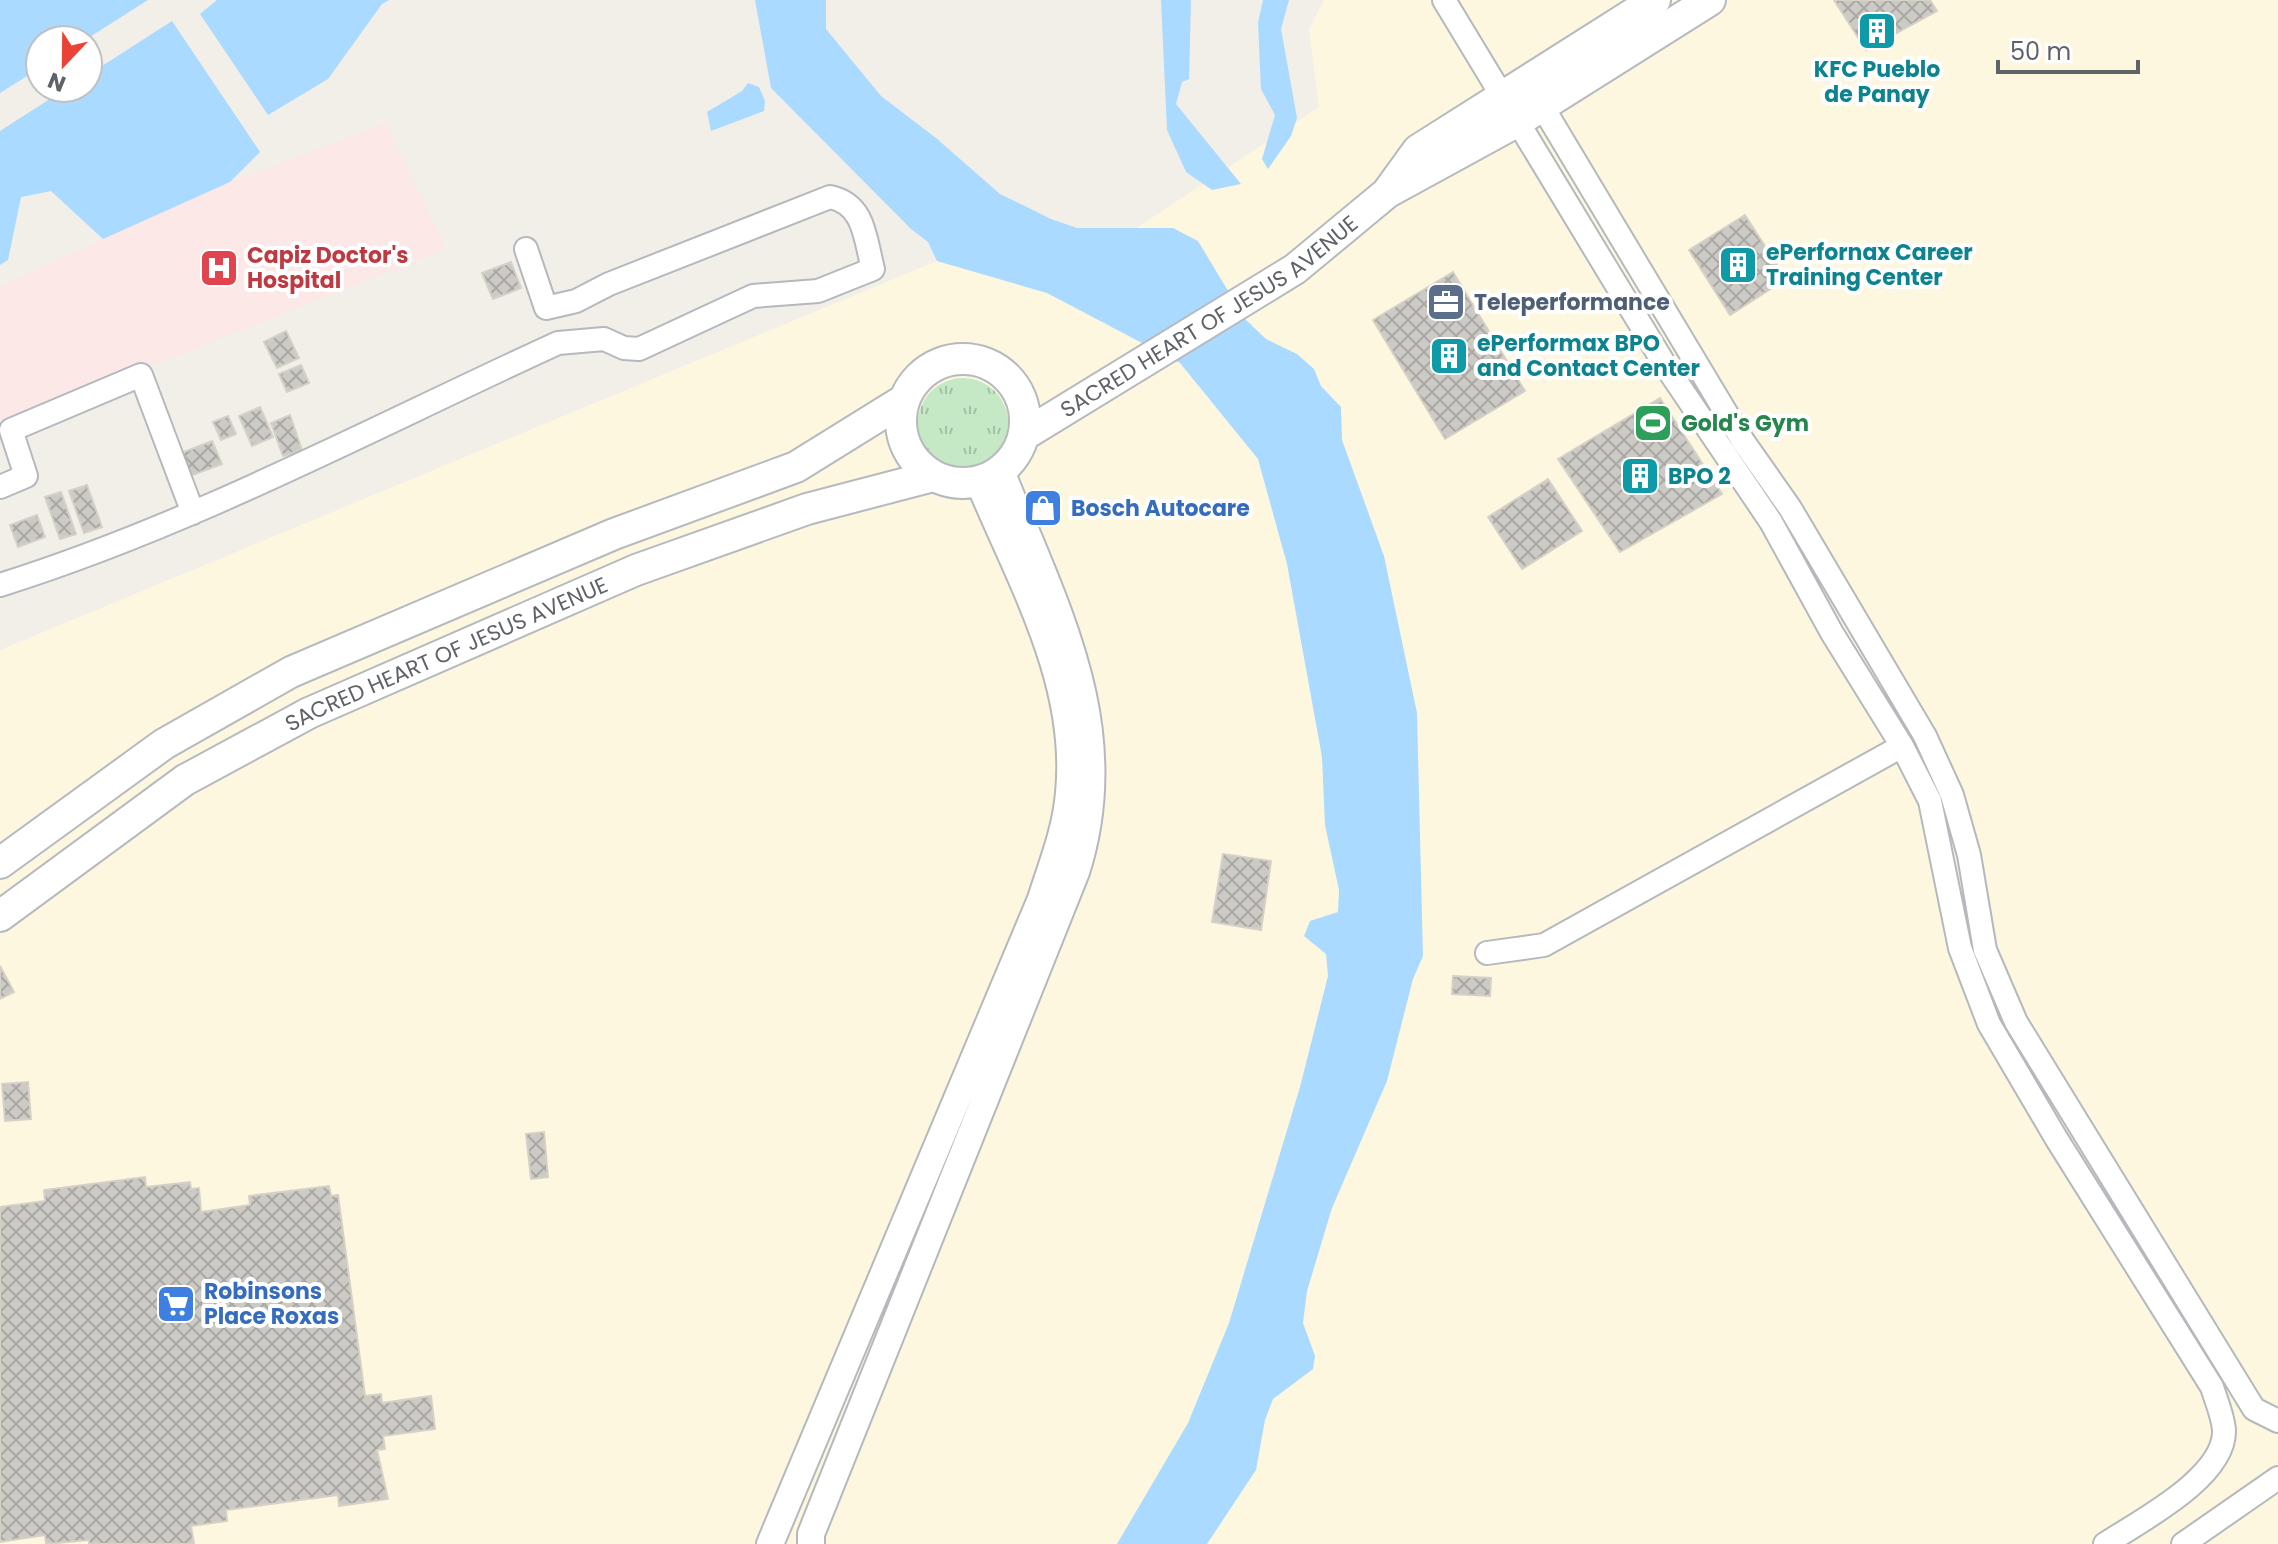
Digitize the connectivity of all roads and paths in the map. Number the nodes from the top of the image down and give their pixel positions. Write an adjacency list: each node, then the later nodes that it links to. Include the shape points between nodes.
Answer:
1 (1444, 0): 4 (street)
2 (1655, 0): 4 (main road, SACRED HEART OF JESUS AVENUE)
3 (1710, 0): 4 (main road, SACRED HEART OF JESUS AVENUE)
4 (1522, 107): 8 (street); 9 (street); 11 (main road, SACRED HEART OF JESUS AVENUE, via 1418,150 1388,192 1295,269)
5 (526, 249): 6 (street)
6 (546, 308): 7 (street); 7 (street, via 576,301 830,197 845,200 858,212 873,269 818,291 753,296 639,349 604,339)
7 (558, 343): 17 (street)
8 (1689, 350): 9 (street); 12 (street)
9 (1665, 365): 12 (street)
10 (904, 400): 11 (main road, via 930,368 949,360 980,362 999,371 1019,394); 13 (main road, via 904,444); 21 (main road, SACRED HEART OF JESUS AVENUE, via 796,467 614,534 291,672 164,744)
11 (1024, 435): 14 (main road, via 1013,459)
12 (1734, 446): 16 (street); 18 (street)
13 (933, 476): 14 (main road, via 964,484); 25 (main road, SACRED HEART OF JESUS AVENUE, via 807,509 636,570 309,713 185,780)
14 (990, 476): 32 (street, via 1065,695 1070,757 1066,814 1041,899); 33 (street, via 1084,687 1093,754 1091,815 1076,872)
15 (0, 487): 17 (street, via 26,476 11,430 141,375)
16 (1790, 508): 18 (street); 22 (street, via 1925,736 1952,795)
17 (193, 513): 19 (street)
18 (1771, 522): 20 (street)
19 (0, 585)
20 (1902, 746): 23 (street, via 1930,801); 27 (street, via 1544,945)
21 (45, 831): 24 (main road, SACRED HEART OF JESUS AVENUE); 25 (main road)
22 (1969, 855): 23 (street); 28 (street, via 1985,950 2016,1022)
23 (1945, 859): 29 (street, via 1960,948 1989,1024)
24 (0, 863)
25 (69, 864): 26 (main road, SACRED HEART OF JESUS AVENUE)
26 (0, 916)
27 (1487, 953)
28 (2148, 1237): 29 (street); 30 (street, via 2254,1409)
29 (2128, 1249): 34 (street, via 2212,1387 2224,1431 2212,1466 2164,1506)
30 (2278, 1421)
31 (2278, 1478): 35 (street)
32 (770, 1544)
33 (811, 1544)
34 (2105, 1544)
35 (2183, 1544)

